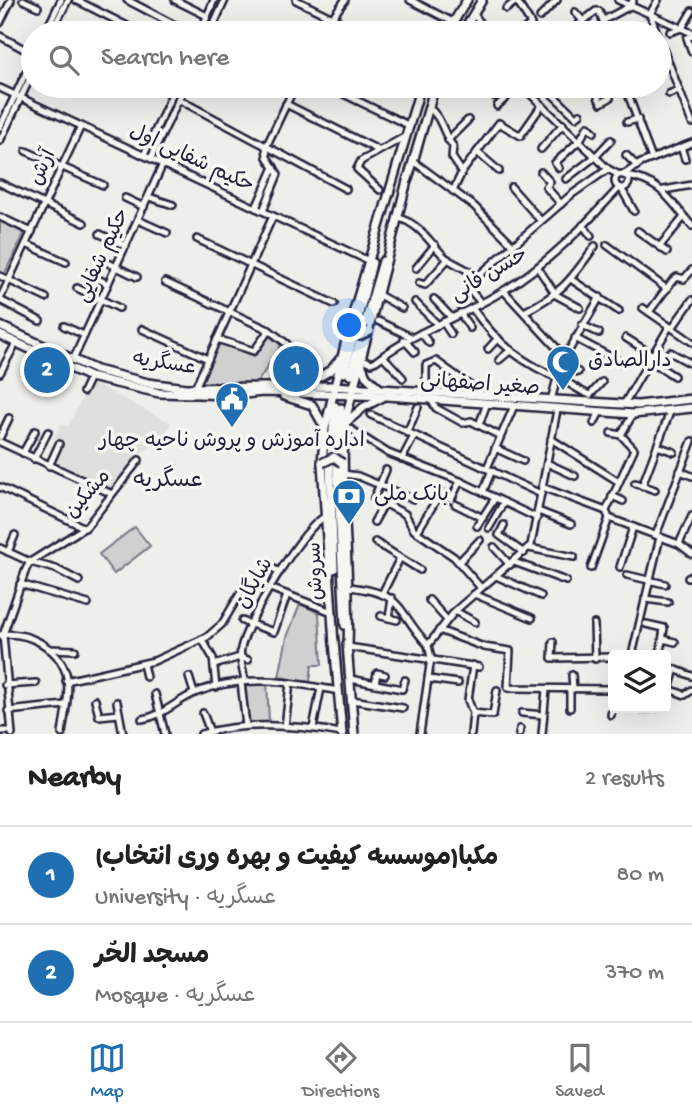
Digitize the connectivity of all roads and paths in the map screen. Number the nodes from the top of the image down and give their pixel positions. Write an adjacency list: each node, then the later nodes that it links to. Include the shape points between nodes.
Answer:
1 (11, 0): 48 (street)
2 (23, 0): 21 (street)
3 (61, 0): 32 (street)
4 (68, 0): 33 (street)
5 (76, 0): 34 (street)
6 (127, 0): 35 (street)
7 (175, 0): 28 (street)
8 (214, 0): 28 (street)
9 (225, 0): 37 (street)
10 (296, 0): 22 (street)
11 (318, 0): 22 (street)
12 (345, 0): 30 (street)
13 (410, 0): 39 (street)
14 (467, 0): 40 (main road)
15 (482, 0): 26 (main road)
16 (516, 0): 23 (street); 43 (street)
17 (557, 0): 29 (street)
18 (618, 0): 20 (street)
19 (658, 0): 27 (street)
20 (631, 3): 27 (street); 31 (street)
21 (38, 7)
22 (312, 8): 30 (street)
23 (506, 9)
24 (692, 11): 50 (street)
25 (575, 12): 44 (street)
26 (474, 14): 41 (main road); 42 (street)
27 (650, 14): 46 (street); 47 (street)
28 (207, 16): 36 (street)
29 (540, 17)
30 (331, 18): 38 (street)
31 (604, 20): 45 (street, via 599,11)
32 (53, 21)
33 (55, 21)
34 (117, 21)
35 (167, 21)
36 (205, 21)
37 (216, 21)
38 (337, 21)
39 (451, 21)
40 (454, 21)
41 (470, 21)
42 (479, 21)
43 (529, 21)
44 (583, 21)
45 (585, 21)
46 (652, 21)
47 (666, 21)
48 (0, 23)
49 (671, 23): 50 (street)
50 (682, 28): 51 (street); 52 (street)
51 (671, 32)
52 (692, 35): 55 (street, via 687,38)
53 (0, 36): 54 (street)
54 (21, 49)
55 (692, 52)
56 (671, 70): 58 (street)
57 (0, 88): 61 (street, حکیم شفایی اول)
58 (679, 90): 60 (street); 83 (street)
59 (21, 92): 61 (street)
60 (671, 93)
61 (19, 96): 87 (street); 93 (street)
62 (23, 98): 85 (street, حکیم شفایی اول)
63 (170, 98): 97 (street)
64 (289, 98): 74 (street)
65 (352, 98): 86 (street)
66 (417, 98): 86 (main road)
67 (431, 98): 77 (main road)
68 (507, 98): 76 (street)
69 (534, 98): 75 (street)
70 (556, 98): 73 (street)
71 (630, 98): 81 (street)
72 (178, 99): 95 (street); 99 (street)
73 (560, 103): 78 (street); 79 (street, via 576,117)
74 (286, 104): 95 (street); 100 (street)
75 (542, 105): 78 (street); 102 (street, via 522,134 499,123)
76 (497, 106)
77 (428, 107): 90 (street, via 442,121); 108 (main road)
78 (550, 112): 84 (street)
79 (580, 114)
80 (468, 120): 90 (street)
81 (638, 120): 82 (street); 106 (street)
82 (627, 122)
83 (692, 123)
84 (563, 124): 91 (street); 98 (street)
85 (81, 126): 105 (street, حکیم شفایی اول); 111 (street, آرش)
86 (410, 126): 89 (main road)
87 (0, 127)
88 (594, 131): 91 (street, via 588,126)
89 (407, 135): 100 (street); 129 (main road)
90 (447, 140): 116 (street)
91 (580, 140): 104 (street); 113 (street, via 555,163)
92 (611, 140): 104 (street)
93 (0, 141)
94 (692, 143): 96 (street)
95 (266, 147): 112 (street); 126 (street)
96 (681, 147): 106 (street); 107 (street)
97 (148, 148): 99 (street); 105 (street)
98 (541, 149)
99 (155, 150): 105 (street)
100 (378, 150): 127 (street, via 357,169)
101 (26, 151): 111 (street)
102 (477, 152): 115 (street); 116 (street)
103 (626, 155): 110 (street)
104 (596, 156): 114 (street); 120 (street)
105 (148, 157): 109 (street, حکیم شفایی اول)
106 (652, 159): 110 (street)
107 (685, 159)
108 (413, 160): 119 (main road); 130 (street)
109 (163, 164): 131 (street, حکیم شفایی); 137 (street, حکیم شفایی اول)
110 (637, 166): 118 (street)
111 (62, 167): 122 (street); 134 (street, آرش)
112 (274, 167): 137 (street); 138 (street, via 278,174)
113 (559, 168)
114 (608, 169): 118 (street); 133 (street)
115 (499, 171)
116 (462, 172): 130 (street)
117 (541, 172): 133 (street, via 550,182 546,187)
118 (623, 175): 125 (street, via 615,183); 125 (street, via 628,186); 128 (street)
119 (408, 177): 129 (main road, via 347,374); 143 (main road)
120 (566, 179)
121 (0, 183): 134 (street)
122 (103, 185)
123 (692, 185): 128 (street)
124 (511, 187): 145 (street)
125 (620, 188): 139 (street); 147 (street, حسن فانی)
126 (346, 189)
127 (380, 190)
128 (664, 190): 142 (street)
129 (389, 191): 167 (main road)
130 (453, 191): 156 (street)
131 (149, 197): 135 (street); 136 (street, حکیم شفایی)
132 (125, 198): 136 (street)
133 (561, 204): 145 (street)
134 (44, 205): 146 (street); 150 (street, آرش)
135 (173, 205)
136 (144, 207): 144 (street, حکیم شفایی)
137 (256, 208): 138 (street, حکیم شفایی اول)
138 (263, 211): 141 (street, حکیم شفایی اول)
139 (634, 211)
140 (0, 216): 150 (street)
141 (274, 216): 167 (street, حکیم شفایی اول); 170 (street)
142 (684, 217): 148 (street); 161 (street)
143 (398, 218): 158 (street); 186 (main road)
144 (138, 220): 151 (street); 159 (street, حکیم شفایی)
145 (541, 221): 156 (street)
146 (83, 223)
147 (583, 225): 153 (street); 172 (street, حسن فانی)
148 (692, 226)
149 (638, 231): 161 (street)
150 (32, 232): 155 (street, آرش)
151 (167, 233)
152 (100, 234): 159 (street)
153 (591, 236)
154 (197, 239): 170 (street)
155 (26, 244): 168 (street); 178 (street, آرش)
156 (513, 244): 166 (street, via 477,277 463,264)
157 (607, 244): 183 (street)
158 (435, 245): 165 (street); 166 (street)
159 (126, 246): 169 (street, حکیم شفایی)
160 (595, 246): 177 (street)
161 (660, 246): 163 (street)
162 (418, 252): 165 (street)
163 (667, 252)
164 (96, 257): 169 (street)
165 (424, 258): 171 (street)
166 (448, 259): 180 (street, via 425,285)
167 (369, 261): 208 (main road)
168 (66, 262)
169 (117, 267): 176 (street); 181 (street, حکیم شفایی)
170 (250, 267): 196 (street); 202 (street)
171 (416, 268)
172 (538, 268): 185 (street, حسن فانی); 187 (street)
173 (692, 270): 183 (street, via 684,279 677,277)
174 (88, 274): 181 (street)
175 (0, 276): 178 (street)
176 (137, 277)
177 (572, 280): 187 (street); 188 (street)
178 (9, 281): 189 (street); 191 (street, آرش)
179 (165, 282): 202 (street)
180 (419, 283)
181 (108, 284): 193 (street, حکیم شفایی)
182 (77, 288): 193 (street)
183 (667, 289): 213 (street, via 646,310)
184 (471, 291): 195 (street)
185 (504, 291): 195 (street, حسن فانی); 203 (street)
186 (379, 295): 197 (street); 217 (main road)
187 (556, 295): 200 (street); 203 (street)
188 (600, 297): 201 (street); 210 (street)
189 (46, 298)
190 (690, 298): 213 (street)
191 (0, 299): 206 (street)
192 (434, 299): 205 (street)
193 (101, 300): 198 (street); 222 (street, حکیم شفایی)
194 (415, 302): 209 (street)
195 (481, 303): 199 (street, حسن فانی)
196 (334, 304)
197 (402, 307)
198 (120, 308)
199 (472, 308): 204 (street, حسن فانی); 224 (street)
200 (580, 308)
201 (619, 311)
202 (230, 312): 216 (street); 227 (street)
203 (524, 312): 244 (street)
204 (460, 313): 205 (street, حسن فانی); 214 (street)
205 (451, 317): 209 (street, حسن فانی)
206 (40, 321)
207 (378, 321): 223 (street)
208 (350, 324): 217 (main road, bridge, via 354,334); 237 (main road)
209 (441, 324): 219 (street, حسن فانی); 220 (street)
210 (582, 325): 218 (street); 225 (street)
211 (0, 326): 242 (main road, عسگریه)
212 (64, 326): 222 (street)
213 (671, 327): 229 (street); 239 (street)
214 (470, 328)
215 (142, 329): 240 (street)
216 (269, 330): 227 (street, via 254,351); 232 (street)
217 (370, 331): 241 (main road)
218 (600, 332)
219 (421, 333): 223 (street, حسن فانی); 231 (street)
220 (451, 334)
221 (0, 335): 230 (main road, عسگریه)
222 (84, 335): 242 (street, حکیم شفایی)
223 (411, 337): 228 (street, حسن فانی)
224 (498, 338): 233 (street); 234 (street)
225 (575, 338): 244 (street); 246 (street)
226 (626, 338): 239 (street)
227 (217, 339): 240 (street)
228 (404, 340): 235 (street); 238 (street, حسن فانی)
229 (692, 342)
230 (16, 343): 247 (street); 250 (main road, عسگریه)
231 (429, 343)
232 (287, 344)
233 (488, 349)
234 (511, 350): 243 (street); 252 (street, via 538,372)
235 (415, 352)
236 (670, 352): 245 (street)
237 (342, 356): 254 (main road, via 331,370); 256 (main road)
238 (383, 356): 241 (street, via 371,363); 251 (street)
239 (651, 357): 249 (street); 267 (street)
240 (208, 359): 255 (street)
241 (360, 359): 257 (main road); 260 (main road, via 372,383)
242 (72, 360): 255 (main road, عسگریه, via 148,383)
243 (499, 360)
244 (563, 361): 248 (street); 252 (street)
245 (692, 361)
246 (622, 363)
247 (0, 373)
248 (578, 373)
249 (674, 376)
250 (90, 377): 258 (street); 259 (main road, عسگریه, via 159,393)
251 (403, 378)
252 (557, 379): 261 (street); 265 (street)
253 (602, 382): 261 (street)
254 (304, 386): 255 (main road, عسگریه); 256 (main road, عسگریه)
255 (195, 388)
256 (332, 391): 257 (main road, صغیر اصفهانی); 259 (main road, عسگریه); 281 (main road)
257 (351, 391): 260 (main road, صغیر اصفهانی); 279 (main road)
258 (83, 392)
259 (263, 392): 281 (main road, via 313,405)
260 (386, 393): 263 (main road, صغیر اصفهانی); 279 (main road)
261 (590, 395): 266 (street)
262 (484, 396): 263 (main road, صغیر اصفهانی); 263 (street, via 436,361 425,365 423,371); 265 (main road, صغیر اصفهانی)
263 (429, 397): 269 (main road, صغیر اصفهانی); 280 (street, via 436,408 463,423)
264 (692, 399): 267 (main road, صغیر اصفهانی)
265 (555, 400): 266 (main road, صغیر اصفهانی); 272 (main road)
266 (585, 402): 267 (main road, صغیر اصفهانی)
267 (624, 404)
268 (486, 406): 280 (street)
269 (514, 406): 272 (main road, صغیر اصفهانی); 288 (street)
270 (418, 407): 284 (street)
271 (692, 408): 274 (main road, صغیر اصفهانی)
272 (557, 410): 273 (main road, صغیر اصفهانی); 289 (street)
273 (600, 412): 275 (main road, صغیر اصفهانی); 278 (street)
274 (670, 412): 275 (main road, صغیر اصفهانی); 293 (street)
275 (633, 414): 286 (street)
276 (371, 415): 284 (street)
277 (9, 418): 290 (street)
278 (594, 423)
279 (344, 425): 298 (street); 302 (main road)
280 (479, 425): 288 (street)
281 (325, 428): 301 (main road)
282 (35, 431): 296 (street)
283 (48, 432): 297 (street)
284 (407, 433): 287 (street)
285 (611, 433): 286 (street)
286 (621, 435): 312 (street, via 634,449)
287 (414, 436): 298 (street); 305 (street)
288 (500, 436): 294 (street)
289 (551, 439): 303 (street); 312 (street)
290 (0, 440): 296 (street)
291 (692, 441): 307 (street)
292 (60, 444): 304 (street)
293 (657, 446): 295 (street); 315 (street)
294 (495, 448): 300 (street); 305 (street)
295 (674, 452)
296 (23, 453): 297 (street)
297 (34, 459): 304 (street)
298 (402, 459): 311 (street)
299 (139, 460): 321 (street, مشکین)
300 (523, 461)
301 (323, 463): 302 (main road, bridge, via 334,457); 330 (main road)
302 (342, 463): 308 (main road)
303 (547, 463): 309 (street); 317 (street)
304 (49, 466): 321 (street)
305 (489, 469): 317 (street); 320 (street)
306 (386, 470): 314 (street)
307 (680, 471): 310 (street); 343 (street)
308 (343, 474): 314 (street); 371 (main road)
309 (575, 476)
310 (692, 476)
311 (460, 481): 320 (street); 332 (street, via 453,502)
312 (619, 482): 322 (street)
313 (635, 483): 315 (street)
314 (377, 485): 324 (street); 327 (street, via 374,498)
315 (642, 486): 318 (street)
316 (0, 487): 339 (street)
317 (541, 491): 328 (street); 329 (street)
318 (655, 491)
319 (441, 492): 341 (street)
320 (483, 492): 323 (street)
321 (112, 494): 339 (street, مشکین)
322 (612, 496): 325 (street); 328 (street)
323 (495, 498): 326 (street); 332 (street)
324 (413, 499)
325 (623, 501)
326 (504, 502): 329 (street); 340 (street)
327 (384, 504): 334 (street); 341 (street, via 405,514)
328 (606, 511): 333 (street)
329 (537, 515): 335 (street); 349 (street)
330 (326, 516): 362 (street, شایگان, via 314,522); 388 (main road)
331 (692, 516): 346 (street)
332 (483, 518): 337 (street)
333 (609, 518): 338 (street); 360 (street)
334 (374, 522)
335 (571, 524)
336 (503, 525): 351 (street, via 499,535)
337 (477, 526)
338 (633, 527): 343 (street); 359 (street)
339 (85, 528): 355 (street, مشکین)
340 (489, 528)
341 (417, 532): 356 (street)
342 (15, 535): 350 (street)
343 (658, 536): 346 (street); 367 (street)
344 (480, 540): 356 (street)
345 (375, 542): 354 (street)
346 (679, 544): 352 (street)
347 (494, 547): 357 (street)
348 (0, 548): 350 (street)
349 (529, 548): 351 (street); 353 (street)
350 (8, 552): 355 (street)
351 (524, 553): 357 (street)
352 (692, 554)
353 (574, 557)
354 (400, 558): 361 (street); 375 (street)
355 (30, 562): 366 (street); 368 (street)
356 (459, 562): 373 (street)
357 (512, 563): 364 (street); 365 (street)
358 (270, 566): 362 (street)
359 (620, 567)
360 (591, 568)
361 (420, 570)
362 (280, 572): 372 (street, شایگان)
363 (627, 575): 367 (street)
364 (496, 576): 373 (street); 377 (street)
365 (566, 580)
366 (79, 581)
367 (648, 582): 369 (street); 380 (street)
368 (20, 584): 384 (street); 387 (street)
369 (665, 584)
370 (244, 587): 401 (street, via 222,624)
371 (350, 587): 375 (street); 408 (main road)
372 (270, 588): 374 (street); 383 (street, شایگان)
373 (481, 588): 376 (street)
374 (287, 594): 388 (street); 398 (street, via 274,632)
375 (382, 594): 378 (street)
376 (474, 594): 386 (street); 391 (street)
377 (541, 596)
378 (392, 598): 390 (street); 406 (street)
379 (252, 599): 383 (street)
380 (645, 599): 382 (street); 411 (street)
381 (429, 600): 393 (street)
382 (668, 602)
383 (262, 603): 398 (street, شایگان)
384 (88, 604)
385 (0, 608): 387 (street)
386 (455, 611): 393 (street); 395 (street)
387 (9, 612): 400 (street)
388 (332, 612): 405 (main road)
389 (381, 616): 390 (street)
390 (389, 618): 392 (street)
391 (532, 618)
392 (397, 620)
393 (447, 620): 399 (street)
394 (242, 621): 398 (street)
395 (475, 622)
396 (594, 624): 418 (street)
397 (646, 624): 402 (street, via 664,628)
398 (251, 625): 415 (street, شایگان)
399 (439, 630): 406 (street); 424 (street, via 484,647 510,651)
400 (1, 635): 409 (street, via 22,634); 444 (street)
401 (202, 639): 407 (street); 421 (street)
402 (663, 639): 404 (street); 412 (street)
403 (553, 642): 418 (street, via 552,658)
404 (675, 642)
405 (334, 643): 408 (main road, سروش, via 330,467 338,407); 453 (main road, سروش)
406 (428, 645): 416 (street)
407 (185, 646): 413 (street); 414 (street)
408 (348, 647): 416 (street); 433 (main road)
409 (49, 649): 410 (street); 437 (street, via 66,673)
410 (75, 650)
411 (633, 650)
412 (661, 650)
413 (186, 656)
414 (165, 657): 420 (street); 422 (street)
415 (240, 657): 419 (street); 421 (street); 439 (street)
416 (431, 658): 434 (street); 467 (street, via 476,666 468,700)
417 (608, 658): 418 (street)
418 (596, 659)
419 (248, 660)
420 (143, 664): 427 (street); 431 (street)
421 (214, 665): 445 (street)
422 (166, 667)
423 (671, 668): 425 (street)
424 (509, 669): 426 (street); 449 (street, via 508,688)
425 (675, 669): 430 (street); 435 (street)
426 (499, 670)
427 (105, 673): 437 (street); 438 (street)
428 (384, 675): 443 (street, via 377,673)
429 (572, 675): 447 (street)
430 (692, 676)
431 (146, 677)
432 (189, 677): 454 (street)
433 (350, 679): 443 (street); 457 (main road)
434 (429, 679): 441 (street); 488 (street)
435 (671, 679)
436 (405, 680): 443 (street, via 402,689)
437 (66, 681): 462 (street)
438 (106, 681)
439 (243, 681): 440 (street); 445 (street); 475 (street)
440 (290, 683): 446 (street); 477 (street)
441 (458, 683)
442 (36, 684): 444 (street)
443 (375, 684)
444 (5, 685): 459 (street)
445 (216, 687): 454 (street)
446 (321, 688): 453 (street); 476 (street)
447 (571, 689): 449 (street); 450 (street); 464 (street)
448 (497, 690): 467 (street, via 493,715)
449 (546, 690): 460 (street)
450 (608, 690)
451 (671, 690): 452 (street, via 685,695)
452 (692, 690)
453 (339, 691): 482 (main road, سروش)
454 (194, 693): 470 (street)
455 (155, 694): 470 (street)
456 (95, 700): 469 (street, via 99,716)
457 (352, 701): 463 (street); 487 (main road)
458 (117, 702): 469 (street)
459 (4, 703): 465 (street)
460 (545, 704): 461 (street); 471 (street)
461 (553, 704)
462 (65, 705): 465 (street); 483 (street)
463 (403, 708)
464 (570, 708)
465 (8, 711): 480 (street)
466 (203, 713): 481 (street)
467 (473, 713): 489 (street)
468 (522, 713): 471 (street)
469 (119, 714): 484 (street)
470 (160, 714): 472 (street); 485 (street)
471 (543, 715): 473 (street)
472 (142, 719)
473 (543, 724): 474 (street); 490 (street)
474 (553, 724)
475 (246, 726): 477 (street); 479 (street)
476 (313, 728): 477 (street); 482 (street)
477 (280, 729)
478 (0, 731): 480 (street)
479 (237, 731): 481 (street)
480 (11, 732)
481 (212, 732): 486 (street)
482 (342, 733)
483 (62, 734)
484 (123, 734)
485 (166, 734)
486 (201, 734)
487 (354, 734)
488 (420, 734)
489 (471, 734)
490 (542, 734)

